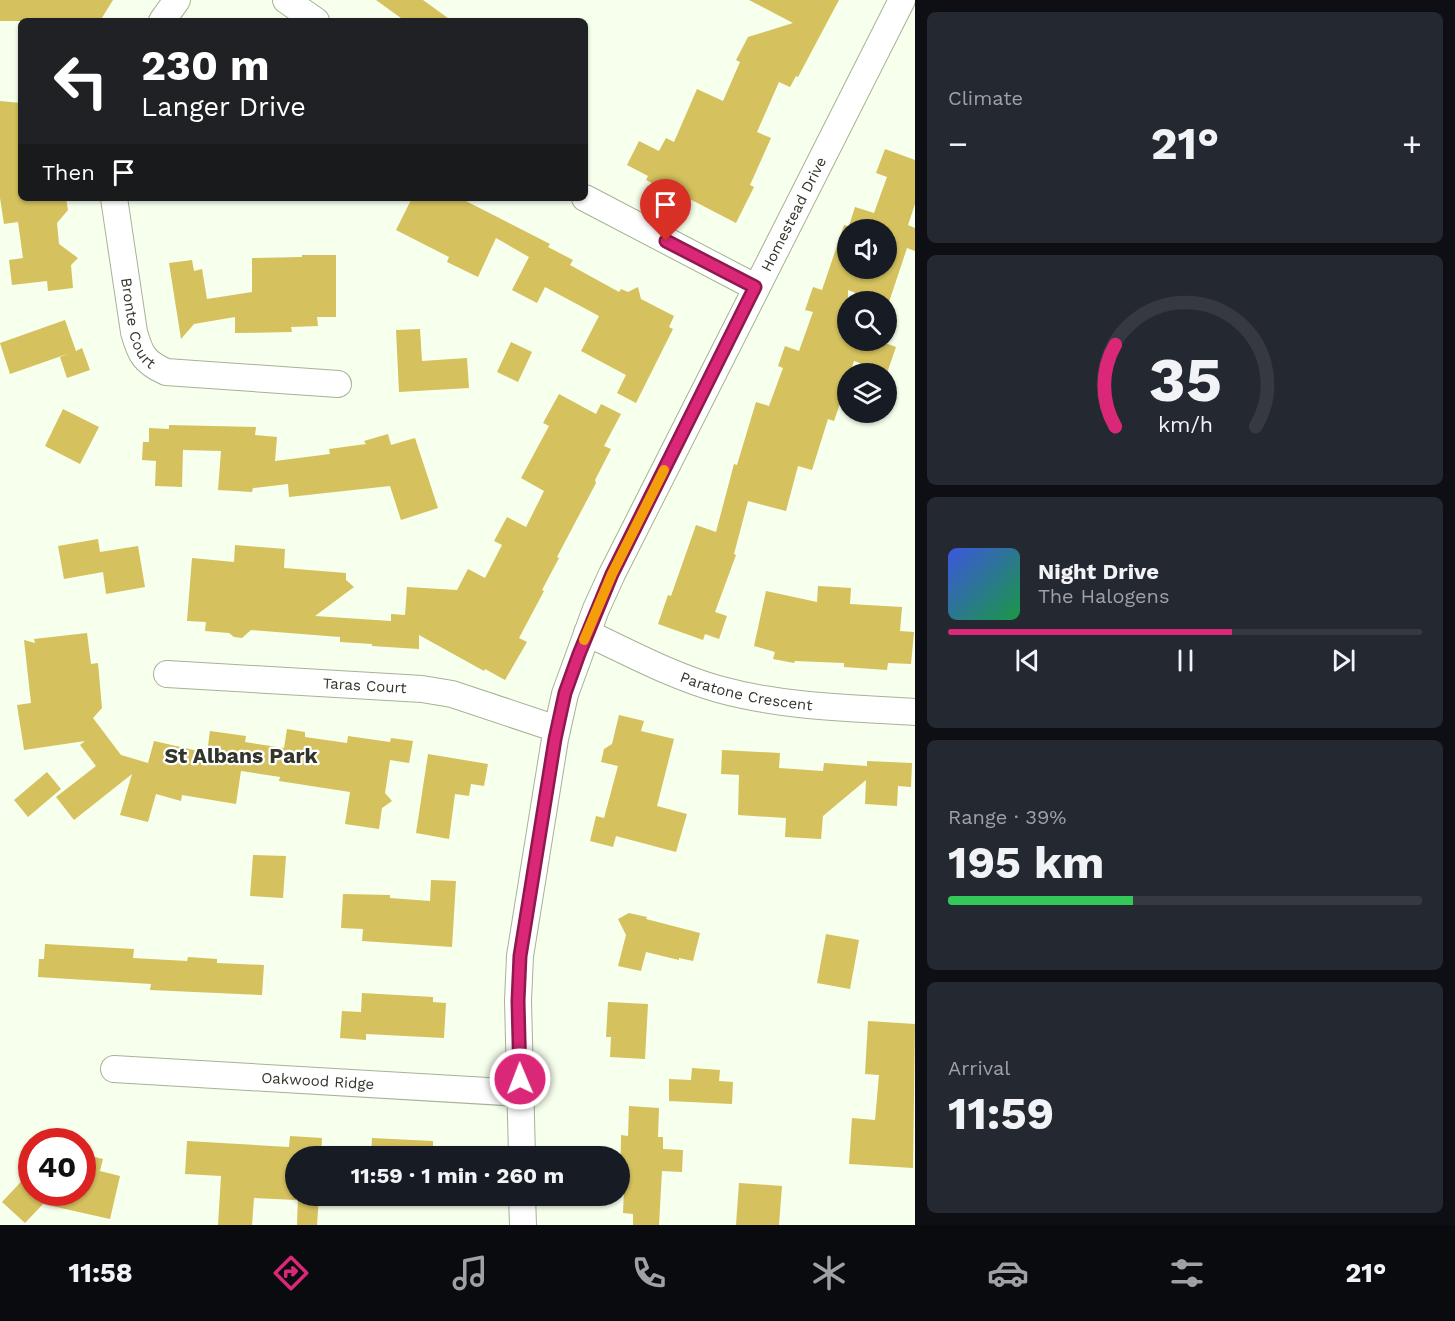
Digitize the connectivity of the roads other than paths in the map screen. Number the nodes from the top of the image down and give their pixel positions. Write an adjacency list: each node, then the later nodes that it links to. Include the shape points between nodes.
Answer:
1 (177, 0): 4 (street)
2 (286, 0): 5 (street)
3 (902, 0): 8 (street, Homestead Drive)
4 (164, 18)
5 (312, 18)
6 (588, 200): 8 (street)
7 (114, 201): 9 (street, Bronte Court, via 134,332 139,351 150,365 166,372)
8 (755, 287): 10 (street, Homestead Drive, via 612,574)
9 (338, 384)
10 (587, 633): 12 (street, Paratone Crescent, via 672,673 762,700); 13 (street, Homestead Drive, via 565,693)
11 (167, 675): 13 (street, Taras Court, via 422,688)
12 (915, 712)
13 (557, 729): 15 (street, Homestead Drive, via 520,956)
14 (114, 1069): 15 (street, Oakwood Ridge)
15 (520, 1093): 16 (street, Homestead Drive)
16 (522, 1146)
17 (522, 1206): 18 (street)
18 (523, 1225)

